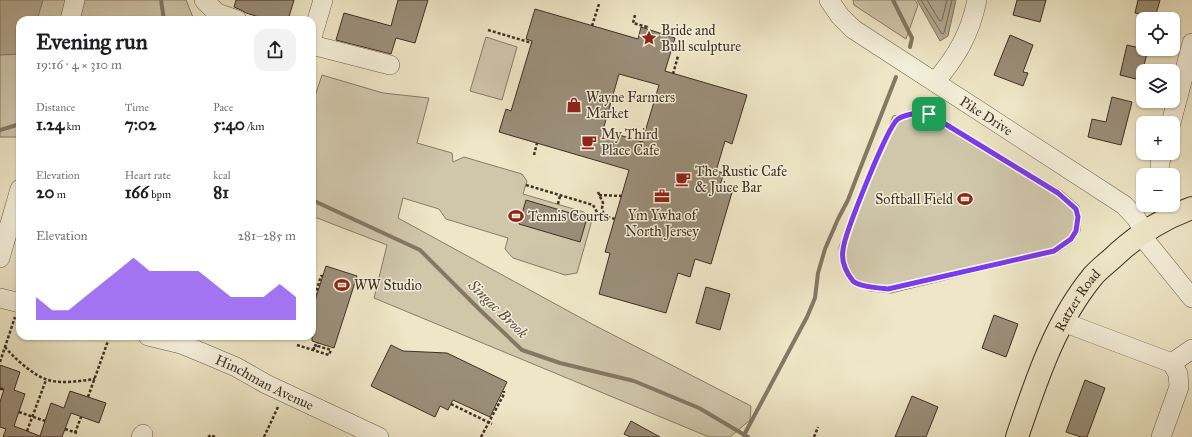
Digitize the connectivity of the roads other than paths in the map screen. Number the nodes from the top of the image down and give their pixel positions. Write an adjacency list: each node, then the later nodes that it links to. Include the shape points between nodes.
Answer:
1 (75, 0): 6 (street)
2 (204, 0): 7 (street, via 217,13)
3 (323, 0): 8 (street)
4 (829, 0): 12 (street, Pike Drive, via 840,16 853,28)
5 (977, 0): 12 (street, via 970,28 961,48)
6 (71, 16)
7 (226, 16)
8 (316, 24)
9 (1192, 43): 13 (street)
10 (316, 46): 11 (street)
11 (390, 65)
12 (935, 82): 16 (street, Pike Drive, via 1124,205 1136,218)
13 (1173, 116)
14 (16, 203): 17 (street)
15 (1181, 208): 16 (main road, Ratzer Road)
16 (1142, 233): 19 (street, Pike Drive); 21 (main road, Ratzer Road, via 1094,275)
17 (0, 258)
18 (0, 298): 20 (street)
19 (1192, 298)
20 (16, 308)
21 (1063, 322): 24 (street); 26 (main road, Ratzer Road, via 1047,355)
22 (164, 340): 25 (street, Hinchman Avenue, via 181,344 236,367 266,384)
23 (1192, 349): 24 (street)
24 (1172, 363): 27 (street, via 1178,374 1179,387)
25 (379, 437)
26 (1017, 437)
27 (1161, 437)

